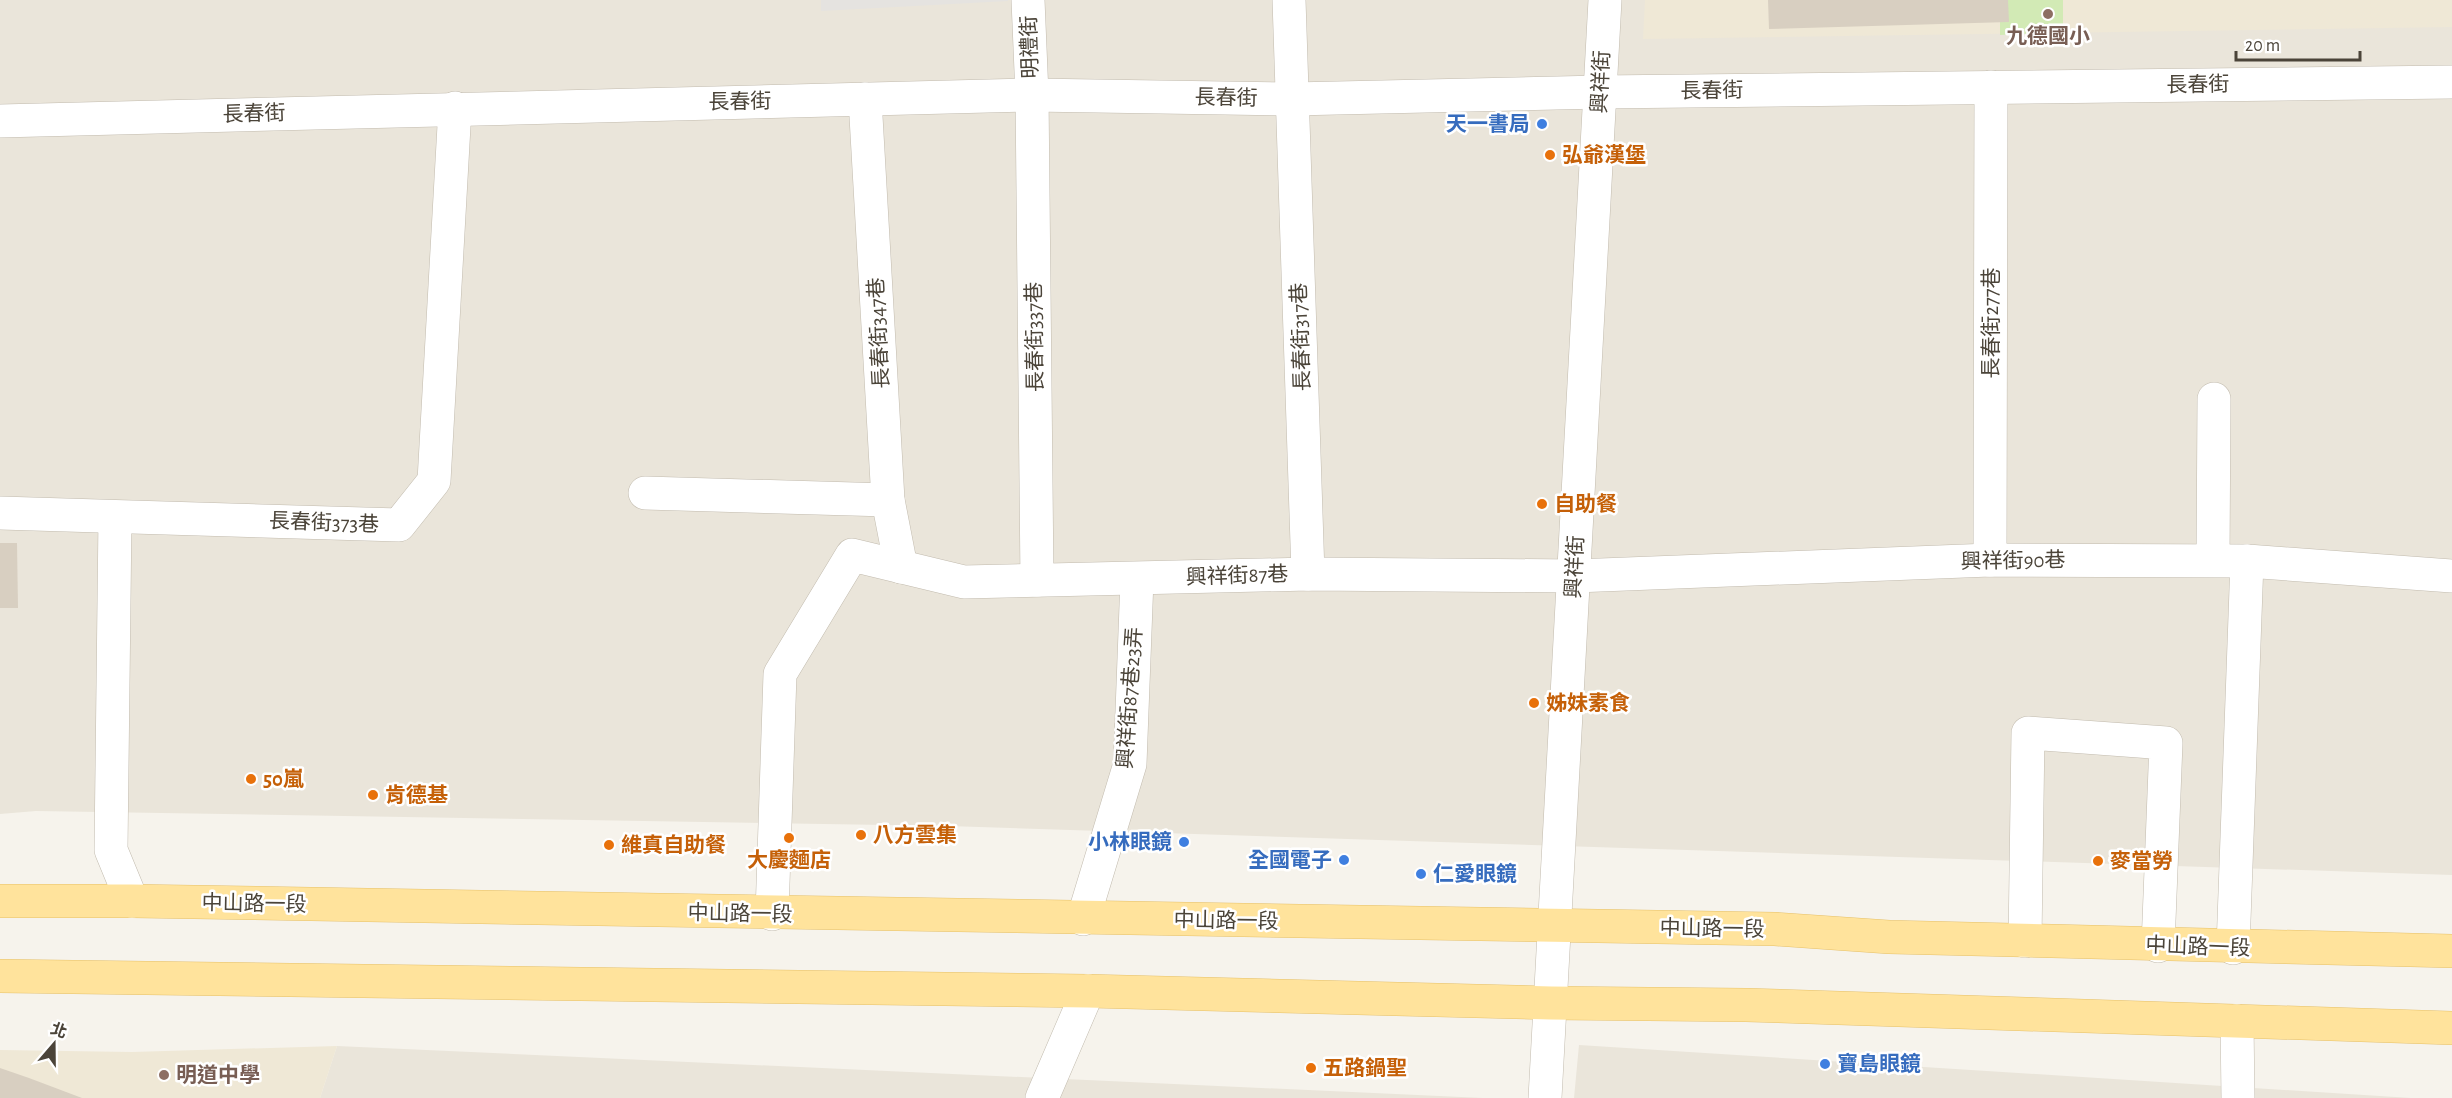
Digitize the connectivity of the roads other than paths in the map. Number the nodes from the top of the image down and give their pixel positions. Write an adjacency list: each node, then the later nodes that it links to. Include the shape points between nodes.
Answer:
1 (1028, 0): 7 (street, 明禮街)
2 (1288, 0): 9 (street, 長春街317巷)
3 (1605, 0): 6 (street, 興祥街)
4 (2452, 82): 5 (street, 長春街)
5 (1991, 87): 6 (street, 長春街); 17 (street, 長春街277巷)
6 (1601, 92): 9 (street, 長春街); 22 (street, 興祥街)
7 (1032, 95): 8 (street, 長春街); 9 (street, 長春街); 24 (street, 長春街337巷)
8 (866, 99): 10 (street, 長春街); 14 (street, 長春街347巷)
9 (1293, 99): 21 (street, 長春街317巷)
10 (455, 108): 11 (street, 長春街); 16 (street, 長春街373巷, via 434,481 399,525)
11 (0, 121)
12 (2214, 399): 18 (street)
13 (645, 493): 14 (street)
14 (888, 500): 20 (street, 長春街347巷)
15 (0, 513): 16 (street, 長春街373巷)
16 (115, 518): 27 (street, via 111,850)
17 (1990, 560): 18 (street, 興祥街90巷); 22 (street, 興祥街90巷)
18 (2213, 560): 19 (street, 興祥街90巷)
19 (2247, 561): 23 (street, 興祥街90巷); 33 (street)
20 (901, 567): 24 (street, 興祥街87巷, via 964,582); 28 (street, 興祥街87巷, via 852,555 780,674)
21 (1308, 574): 22 (street, 興祥街87巷); 25 (street, 興祥街87巷)
22 (1575, 576): 30 (street, 興祥街)
23 (2452, 576)
24 (1037, 579): 25 (street, 興祥街87巷)
25 (1137, 579): 29 (street, 興祥街87巷23弄, via 1130,764)
26 (0, 901): 27 (main road, 中山路一段)
27 (132, 901): 28 (main road, 中山路一段)
28 (772, 914): 29 (main road, 中山路一段)
29 (1083, 919): 30 (main road, 中山路一段)
30 (1555, 926): 31 (main road, 中山路一段, via 1775,929); 37 (street, 興祥街)
31 (2025, 941): 32 (main road, 中山路一段); 32 (street, via 2028,733 2166,743)
32 (2158, 946): 33 (main road, 中山路一段)
33 (2233, 948): 34 (main road, 中山路一段)
34 (2452, 951)
35 (0, 976): 36 (main road)
36 (1088, 991): 37 (main road); 40 (street)
37 (1551, 1003): 38 (main road); 41 (street, 興祥街)
38 (2237, 1021): 39 (main road); 42 (street)
39 (2452, 1028)
40 (1042, 1098)
41 (1545, 1098)
42 (2238, 1098)

